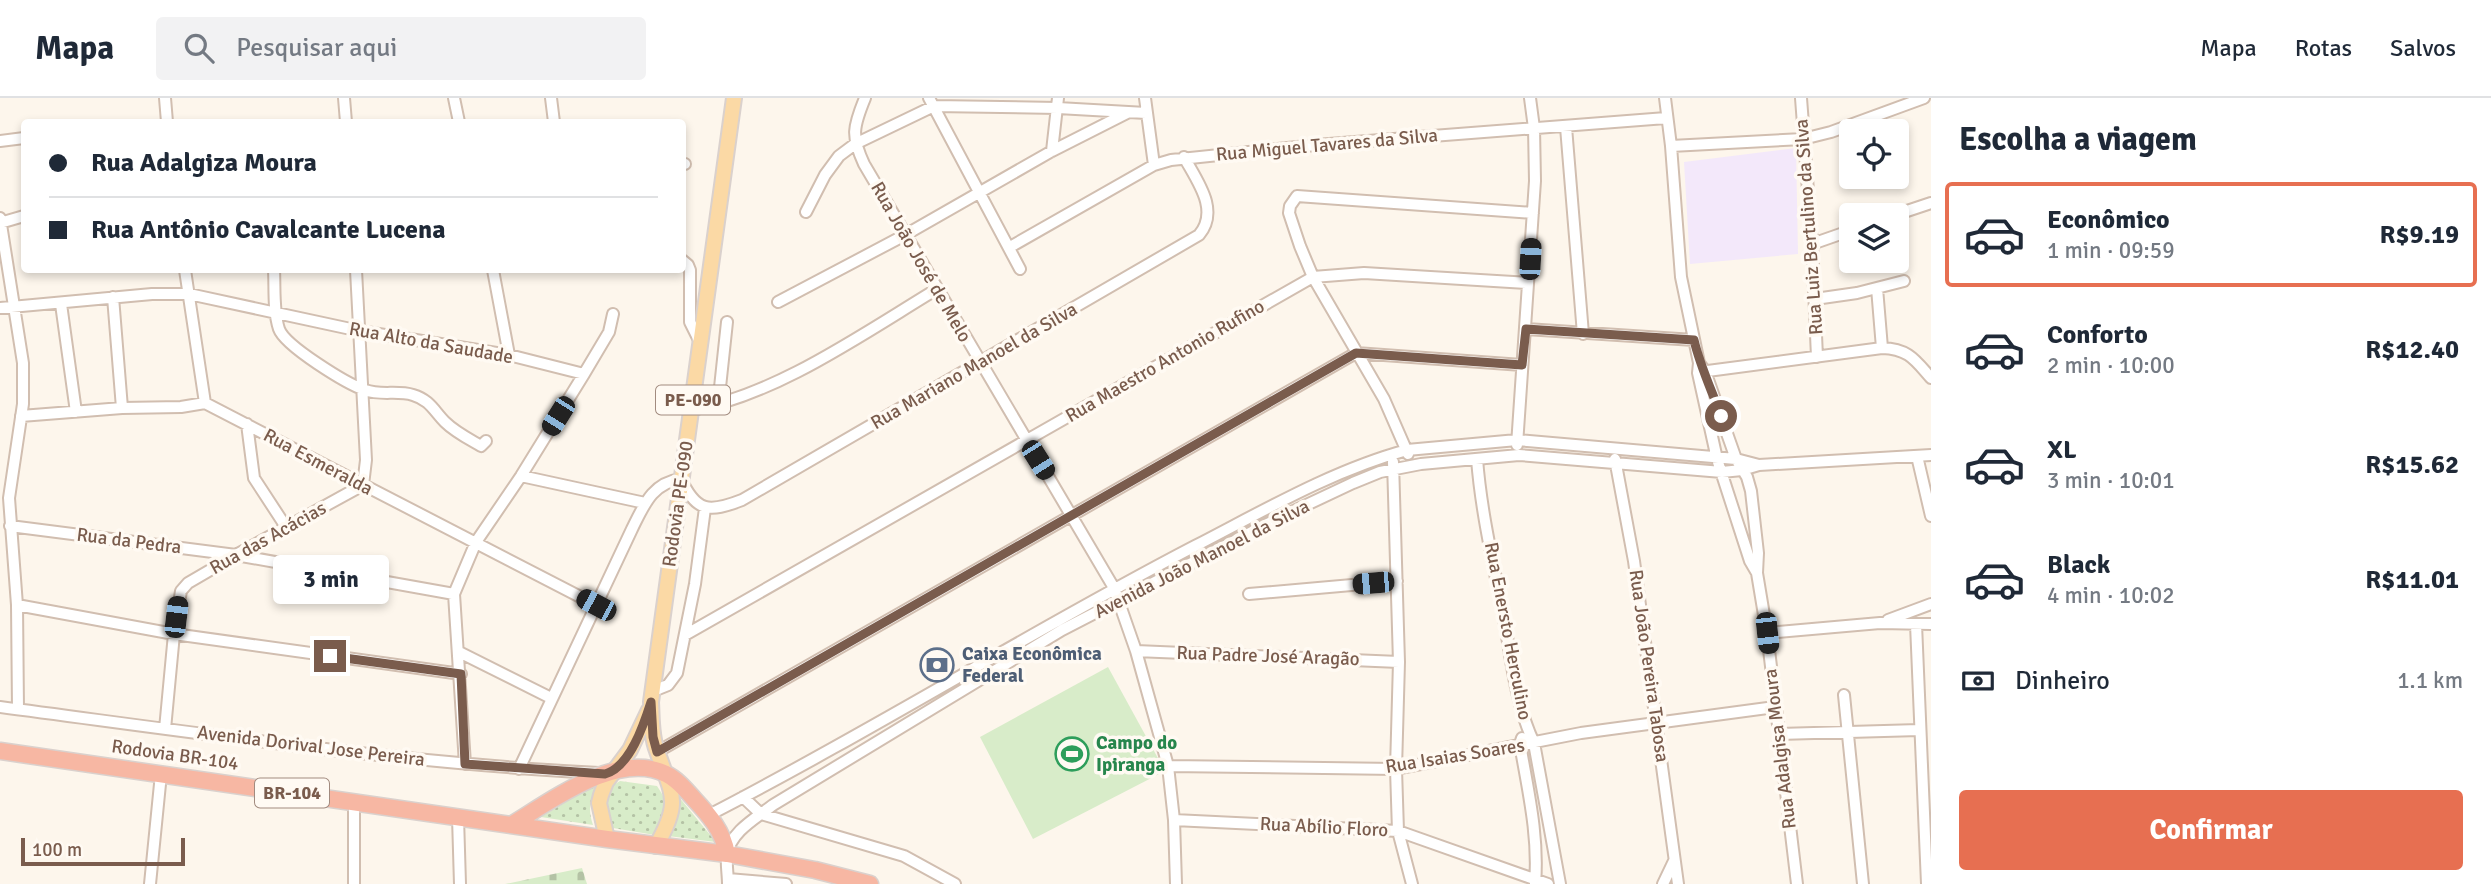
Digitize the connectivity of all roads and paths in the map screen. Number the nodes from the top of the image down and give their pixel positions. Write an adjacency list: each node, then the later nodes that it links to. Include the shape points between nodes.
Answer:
1 (165, 98): 17 (street)
2 (344, 98): 18 (street)
3 (454, 98): 19 (street)
4 (551, 98): 20 (street)
5 (734, 98): 67 (main road, Rodovia PE-090 / PE-090)
6 (865, 98): 26 (street)
7 (1145, 98): 15 (street)
8 (1530, 98): 22 (street)
9 (1665, 98): 16 (street)
10 (1801, 98): 24 (street, Rua Luiz Bertulino da Silva)
11 (1924, 98): 24 (street)
12 (931, 102): 13 (street); 26 (street); 31 (street)
13 (1058, 103): 14 (street); 28 (street)
14 (1128, 113): 15 (street); 28 (street)
15 (1146, 113): 30 (street)
16 (1666, 118): 21 (street, Rua Miguel Tavares da Silva); 27 (street)
17 (167, 119)
18 (346, 119)
19 (458, 119)
20 (554, 119)
21 (1566, 127): 22 (street, Rua Miguel Tavares da Silva); 65 (street)
22 (1534, 128): 29 (street, Rua Miguel Tavares da Silva); 35 (street)
23 (21, 138): 25 (street)
24 (1803, 139): 27 (street); 40 (street, Rua Luiz Bertulino da Silva)
25 (0, 141)
26 (855, 144): 34 (street, via 832,163); 38 (street, Rua João José de Melo)
27 (1671, 146): 66 (street, via 1681,277)
28 (1052, 151): 31 (street)
29 (1184, 158): 30 (street, Rua Miguel Tavares da Silva); 72 (street, Rua Mariano Manoel da Silva, via 1206,200 1208,223 1199,235)
30 (1154, 165): 41 (street, Rua Miguel Tavares da Silva)
31 (979, 192): 38 (street); 41 (street)
32 (1931, 203): 33 (street)
33 (1909, 210)
34 (806, 212)
35 (1533, 213): 48 (street, via 1297,196 1289,209 1290,220); 50 (street)
36 (21, 217): 37 (street)
37 (0, 221): 58 (street)
38 (905, 235): 52 (street, Rua João José de Melo); 56 (street)
39 (1839, 235): 40 (street)
40 (1812, 244): 55 (street, Rua Luiz Bertulino da Silva)
41 (1010, 247): 43 (street)
42 (686, 263): 67 (street, via 690,270 690,322)
43 (1020, 269)
44 (186, 273): 53 (street)
45 (274, 273): 60 (street)
46 (356, 273): 64 (street)
47 (494, 273): 70 (street)
48 (1313, 277): 50 (street, Rua Maestro Antonio Rufino, via 1364,273); 69 (street); 87 (street, Rua Maestro Antonio Rufino)
49 (1904, 281): 51 (street)
50 (1528, 283): 63 (street)
51 (1877, 288): 55 (street); 68 (street)
52 (937, 289): 72 (street, Rua João José de Melo); 79 (street, via 806,366)
53 (189, 294): 54 (street, Rua Alto da Saudade); 60 (street, Rua Alto da Saudade); 78 (street)
54 (113, 297): 57 (street, Rua Alto da Saudade); 80 (street)
55 (1815, 299): 71 (street, Rua Luiz Bertulino da Silva)
56 (778, 302)
57 (61, 304): 58 (street, Rua Alto da Saudade); 82 (street)
58 (15, 306): 59 (street, Rua Alto da Saudade); 83 (street, via 23,363)
59 (0, 308)
60 (277, 313): 64 (street, Rua Alto da Saudade); 77 (street, via 285,340)
61 (613, 314): 75 (street, via 609,332)
62 (727, 322): 79 (street)
63 (1526, 329): 65 (street); 73 (street)
64 (360, 331): 70 (street, Rua Alto da Saudade); 77 (street)
65 (1583, 334): 66 (street)
66 (1694, 340): 74 (street)
67 (701, 344): 81 (main road, Rodovia PE-090 / PE-090)
68 (1882, 348): 71 (street); 76 (street, via 1906,352)
69 (1356, 353): 73 (street); 89 (street); 108 (street)
70 (509, 355): 75 (street, Rua Alto da Saudade)
71 (1817, 357): 74 (street)
72 (980, 362): 87 (street, Rua João José de Melo); 107 (street, Rua Mariano Manoel da Silva, via 742,500)
73 (1522, 365): 85 (street)
74 (1701, 369): 95 (street); 96 (street)
75 (584, 374): 103 (street)
76 (1931, 379)
77 (364, 390): 86 (street, via 412,394 430,402 454,429 481,446); 105 (street)
78 (205, 403): 80 (street); 84 (street, Rua Esmeralda)
79 (718, 406): 81 (street)
80 (122, 408): 82 (street)
81 (691, 410): 104 (main road, Rodovia PE-090 / PE-090)
82 (76, 412): 83 (street)
83 (21, 416): 110 (street, via 9,498)
84 (247, 424): 105 (street, Rua Esmeralda); 111 (street, via 254,478)
85 (1517, 440): 88 (street, Avenida João Manoel da Silva); 89 (street, Avenida João Manoel da Silva); 91 (street)
86 (486, 441)
87 (1026, 441): 108 (street, Rua João José de Melo); 129 (street, Rua Maestro Antonio Rufino)
88 (1613, 449): 95 (street, Avenida João Manoel da Silva); 97 (street, Rua João Pereira Tabosa)
89 (1407, 450): 90 (street, Avenida João Manoel da Silva); 98 (street)
90 (1393, 454): 100 (street); 116 (street, Avenida João Manoel da Silva, via 1335,476)
91 (1519, 455): 94 (street, Avenida João Manoel da Silva); 97 (street, Avenida João Manoel da Silva)
92 (1931, 455): 93 (street)
93 (1917, 456): 99 (street); 109 (street)
94 (1477, 459): 98 (street, Avenida João Manoel da Silva); 141 (street, Rua Enersto Herculino)
95 (1717, 459): 96 (street, Avenida João Manoel da Silva); 102 (street)
96 (1736, 459): 99 (street, Avenida João Manoel da Silva); 101 (street)
97 (1616, 463): 102 (street, Avenida João Manoel da Silva); 140 (street, Rua João Pereira Tabosa)
98 (1410, 465): 100 (street, Avenida João Manoel da Silva)
99 (1759, 465): 101 (street, Avenida João Manoel da Silva)
100 (1394, 468): 115 (street); 119 (street, Avenida João Manoel da Silva, via 1319,499)
101 (1742, 470): 102 (street, Avenida João Manoel da Silva); 114 (street, via 1751,491)
102 (1722, 472): 114 (street)
103 (521, 476): 106 (street); 112 (street)
104 (681, 479): 106 (street, via 662,484); 107 (street, via 694,502); 135 (main road, Rodovia PE-090 / PE-090)
105 (363, 485): 111 (street, Rua das Acácias); 112 (street, Rua Esmeralda)
106 (645, 503): 122 (street)
107 (705, 508): 129 (street)
108 (1072, 516): 116 (street, Rua João José de Melo); 149 (street)
109 (1931, 516)
110 (10, 526): 113 (street, Rua da Pedra); 121 (street)
111 (286, 527): 113 (street, Rua das Acácias)
112 (476, 542): 117 (street); 122 (street, Rua Esmeralda)
113 (236, 555): 117 (street, Rua da Pedra); 128 (street, Rua das Acácias, via 181,591)
114 (1757, 573): 127 (street, Rua Adalgisa Moura)
115 (1398, 581): 118 (street); 132 (street)
116 (1114, 588): 119 (street, Rua João José de Melo); 126 (street, Avenida João Manoel da Silva)
117 (454, 594): 131 (street)
118 (1249, 594)
119 (1119, 600): 126 (street, Avenida João Manoel da Silva); 130 (street, Rua João José de Melo)
120 (1931, 604): 123 (street)
121 (17, 605): 128 (street); 139 (street)
122 (596, 605): 136 (street)
123 (1880, 623): 124 (street); 127 (street)
124 (1916, 624): 125 (street); 143 (street)
125 (1931, 624)
126 (1059, 626): 157 (street, Avenida João Manoel da Silva); 159 (street, Avenida João Manoel da Silva)
127 (1767, 633): 138 (street, Rua Adalgisa Moura)
128 (174, 634): 133 (street); 142 (street, Rua das Acácias)
129 (685, 635): 135 (street, via 677,673)
130 (1136, 651): 132 (street, Rua Padre José Aragão); 151 (street, Rua João José de Melo)
131 (459, 652): 133 (street); 136 (street)
132 (1399, 662): 153 (street)
133 (461, 674): 150 (street)
134 (1843, 695): 144 (street)
135 (652, 696): 149 (main road, Rodovia PE-090 / PE-090); 154 (main road, Rodovia PE-090 / PE-090, via 638,737)
136 (551, 698): 152 (street)
137 (0, 707): 139 (street, Avenida Dorival Jose Pereira)
138 (1775, 707): 140 (street, Rua Isaias Soares); 145 (street, Rua Adalgisa Moura)
139 (18, 709): 142 (street, Avenida Dorival Jose Pereira)
140 (1657, 722): 146 (street, Rua Isaias Soares); 168 (street, Rua João Pereira Tabosa)
141 (1525, 725): 146 (street, Rua Enersto Herculino); 147 (street)
142 (165, 729): 150 (street, Avenida Dorival Jose Pereira)
143 (1919, 730): 144 (street); 169 (street)
144 (1847, 732): 145 (street); 185 (street)
145 (1779, 734): 184 (street, Rua Adalgisa Moura)
146 (1534, 743): 147 (street, Rua Isaias Soares); 181 (street, Rua Enersto Herculino)
147 (1520, 744): 153 (street, Rua Isaias Soares); 171 (street, via 1535,835)
148 (0, 751): 155 (highway, Rodovia BR-104 / BR-104)
149 (657, 752): 156 (main road, Rodovia PE-090 / PE-090)
150 (465, 764): 152 (street, Avenida Dorival Jose Pereira)
151 (1168, 766): 153 (street, Rua Isaias Soares); 162 (street, Rua João José de Melo)
152 (519, 769): 154 (street, Avenida Dorival Jose Pereira)
153 (1396, 769): 164 (street)
154 (609, 772): 156 (highway, via 640,767); 163 (highway); 165 (main road, Rodovia PE-090 / PE-090, via 599,803)
155 (161, 774): 158 (highway, Rodovia BR-104 / BR-104); 172 (street)
156 (667, 774): 160 (highway); 166 (main road, Rodovia PE-090 / PE-090, via 672,809)
157 (743, 797): 159 (street); 160 (street, Avenida João Manoel da Silva)
158 (354, 802): 161 (highway, Rodovia BR-104 / BR-104); 173 (street)
159 (761, 814): 167 (street, Avenida João Manoel da Silva, via 736,836); 177 (street, via 904,856)
160 (709, 815): 167 (highway)
161 (458, 817): 163 (highway, Rodovia BR-104 / BR-104); 174 (street)
162 (1174, 820): 164 (street, Rua Abílio Floro); 178 (street, Rua João José de Melo)
163 (511, 825): 165 (highway, Rodovia BR-104 / BR-104)
164 (1398, 831): 171 (street, Rua Abílio Floro); 179 (street)
165 (607, 839): 166 (highway, Rodovia BR-104 / BR-104)
166 (656, 846): 167 (highway, Rodovia BR-104 / BR-104)
167 (727, 854): 170 (street); 176 (highway, Rodovia BR-104 / BR-104)
168 (1674, 861): 182 (street); 183 (street, Rua João Pereira Tabosa)
169 (1928, 876)
170 (728, 881): 175 (street)
171 (1535, 882): 180 (street, Rua Abílio Floro)
172 (150, 884)
173 (354, 884)
174 (460, 884)
175 (786, 884)
176 (870, 884)
177 (955, 884)
178 (1176, 884)
179 (1412, 884)
180 (1548, 884)
181 (1560, 884)
182 (1663, 884)
183 (1678, 884)
184 (1797, 884)
185 (1863, 884)

